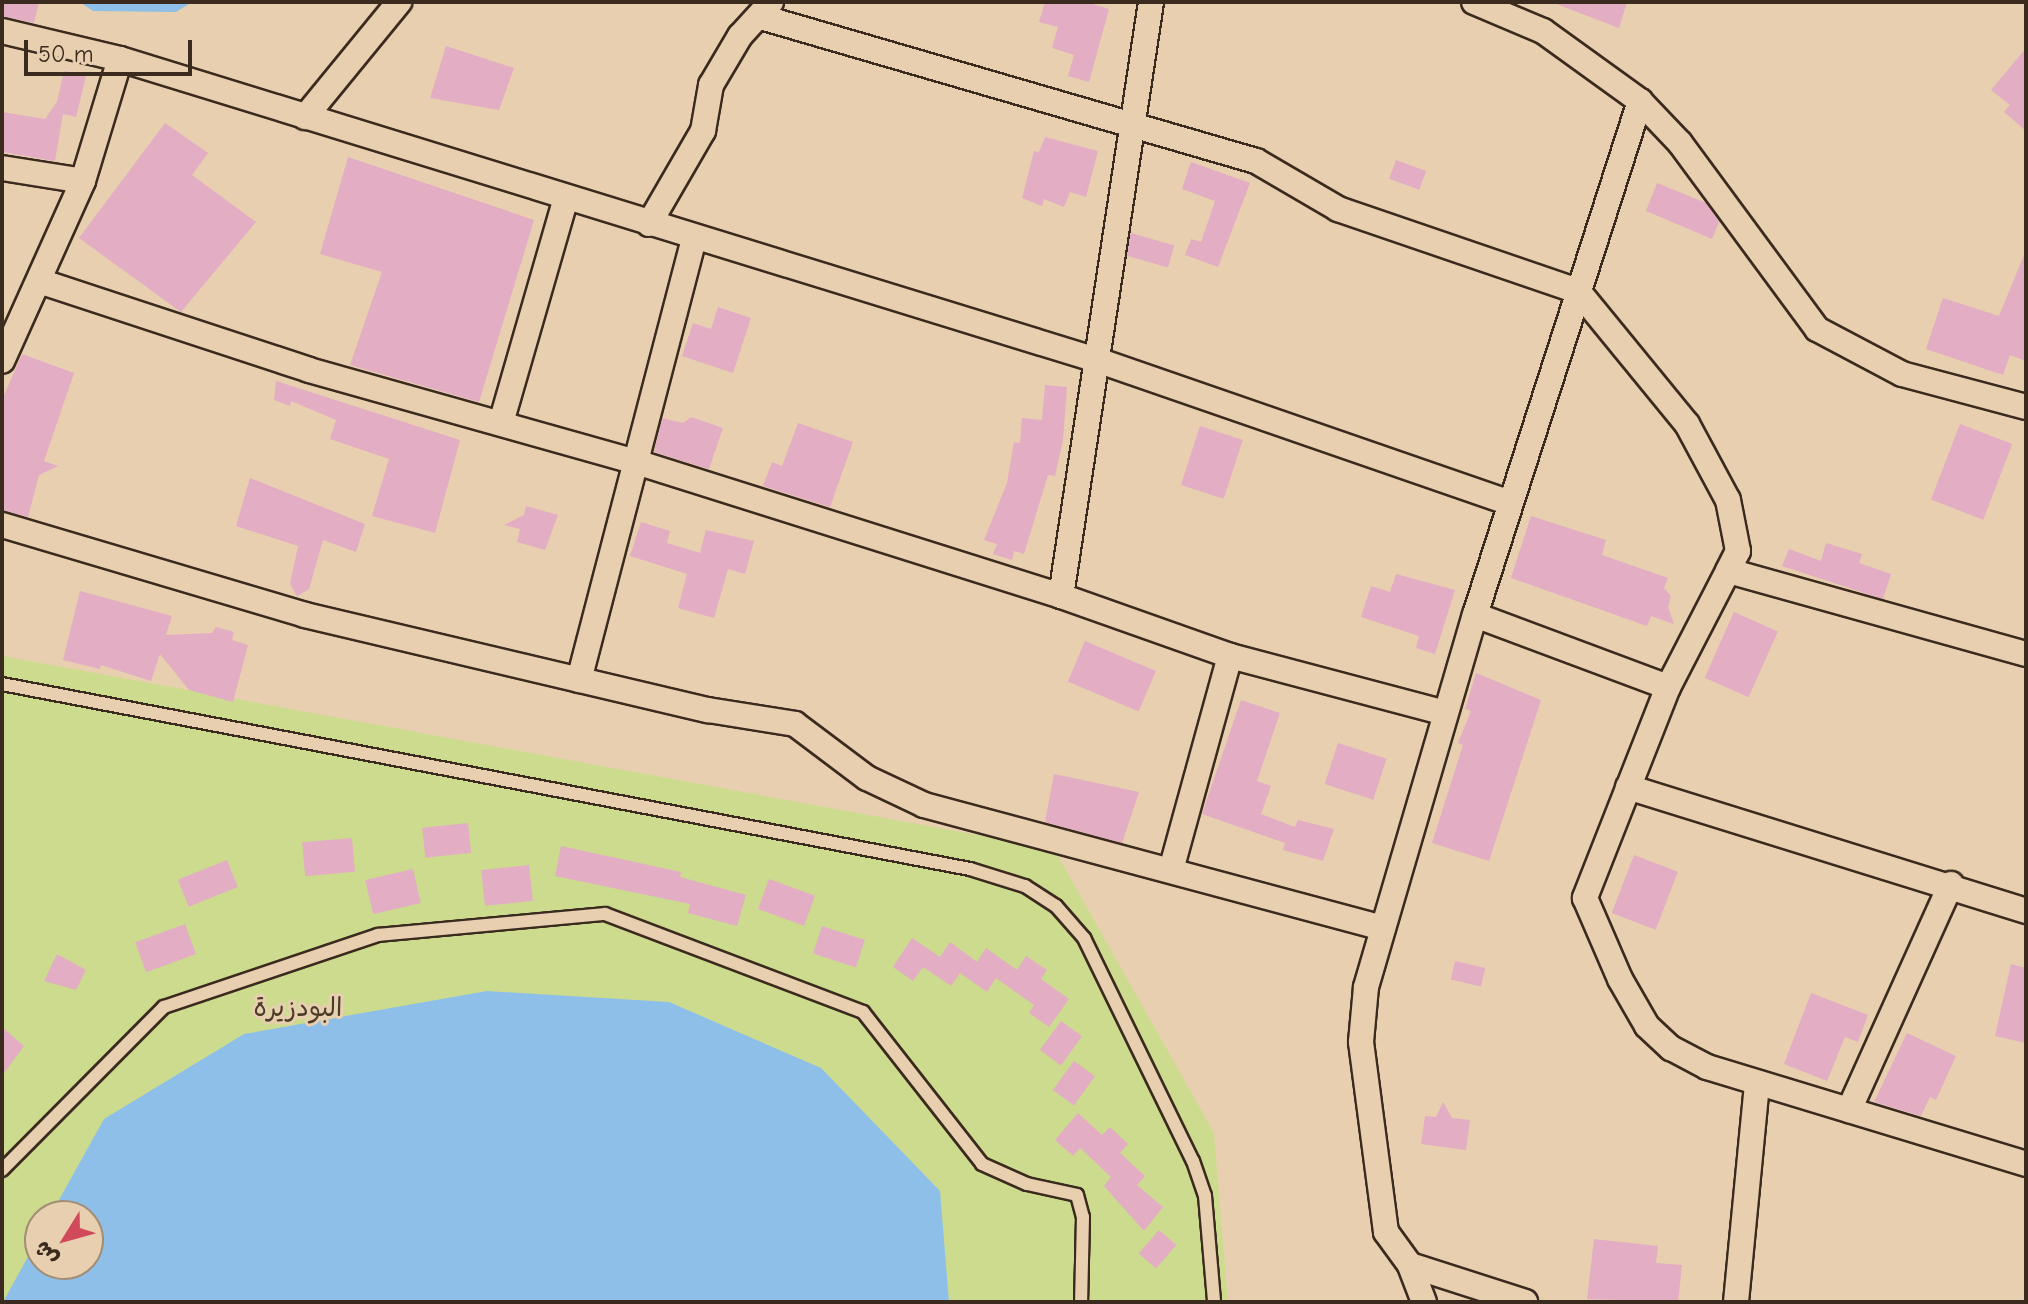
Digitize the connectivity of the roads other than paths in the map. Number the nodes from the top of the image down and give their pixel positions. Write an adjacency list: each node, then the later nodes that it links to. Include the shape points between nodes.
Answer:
1 (399, 2): 8 (street)
2 (1151, 2): 9 (street)
3 (1474, 2): 7 (street, via 1543,31)
4 (766, 9): 9 (street); 13 (street, via 740,36 711,85 703,131)
5 (2, 31): 6 (street)
6 (120, 59): 8 (street); 11 (street)
7 (1640, 101): 16 (street); 20 (street, via 1680,143 1817,329 1902,374)
8 (305, 117): 12 (street)
9 (1133, 129): 16 (street, via 1256,161 1338,209); 19 (street)
10 (2, 168): 11 (street)
11 (83, 181): 15 (street)
12 (566, 198): 13 (street); 21 (street)
13 (649, 224): 14 (street)
14 (694, 237): 19 (street); 22 (street)
15 (39, 281): 17 (street); 21 (street, via 309,370)
16 (1578, 291): 23 (street); 25 (street, via 1687,424 1728,500 1738,551)
17 (14, 307): 18 (street)
18 (2, 361)
19 (1100, 361): 23 (street); 26 (street)
20 (2026, 407)
21 (501, 423): 22 (street)
22 (633, 461): 26 (street); 30 (street)
23 (1510, 503): 27 (street)
24 (2, 525): 30 (street, via 305,615)
25 (1728, 571): 28 (street); 32 (street)
26 (1061, 596): 29 (street)
27 (1475, 615): 32 (street); 33 (street)
28 (2026, 654)
29 (1230, 656): 33 (street); 35 (street)
30 (579, 680): 35 (street, via 795,724 867,778 924,805)
31 (2, 684): 45 (lane, via 939,863 1025,886 1056,906 1084,938 1193,1161 1205,1196)
32 (1668, 687): 34 (street)
33 (1445, 713): 38 (street)
34 (1628, 787): 36 (street); 39 (street, via 1585,898 1593,926 1647,1026 1671,1048 1707,1067)
35 (1171, 870): 38 (street)
36 (1951, 884): 37 (street); 40 (street)
37 (2026, 911)
38 (1383, 928): 43 (street, via 1366,987 1361,1042 1386,1232)
39 (1757, 1083): 40 (street); 48 (street)
40 (1849, 1110): 41 (street)
41 (2026, 1164)
42 (2, 1170): 44 (lane, via 164,1007 378,935 605,914 863,1012 982,1164 1027,1184 1077,1195 1083,1217)
43 (1410, 1265): 46 (street); 47 (street)
44 (1081, 1302)
45 (1214, 1302)
46 (1424, 1302)
47 (1525, 1302)
48 (1736, 1302)

